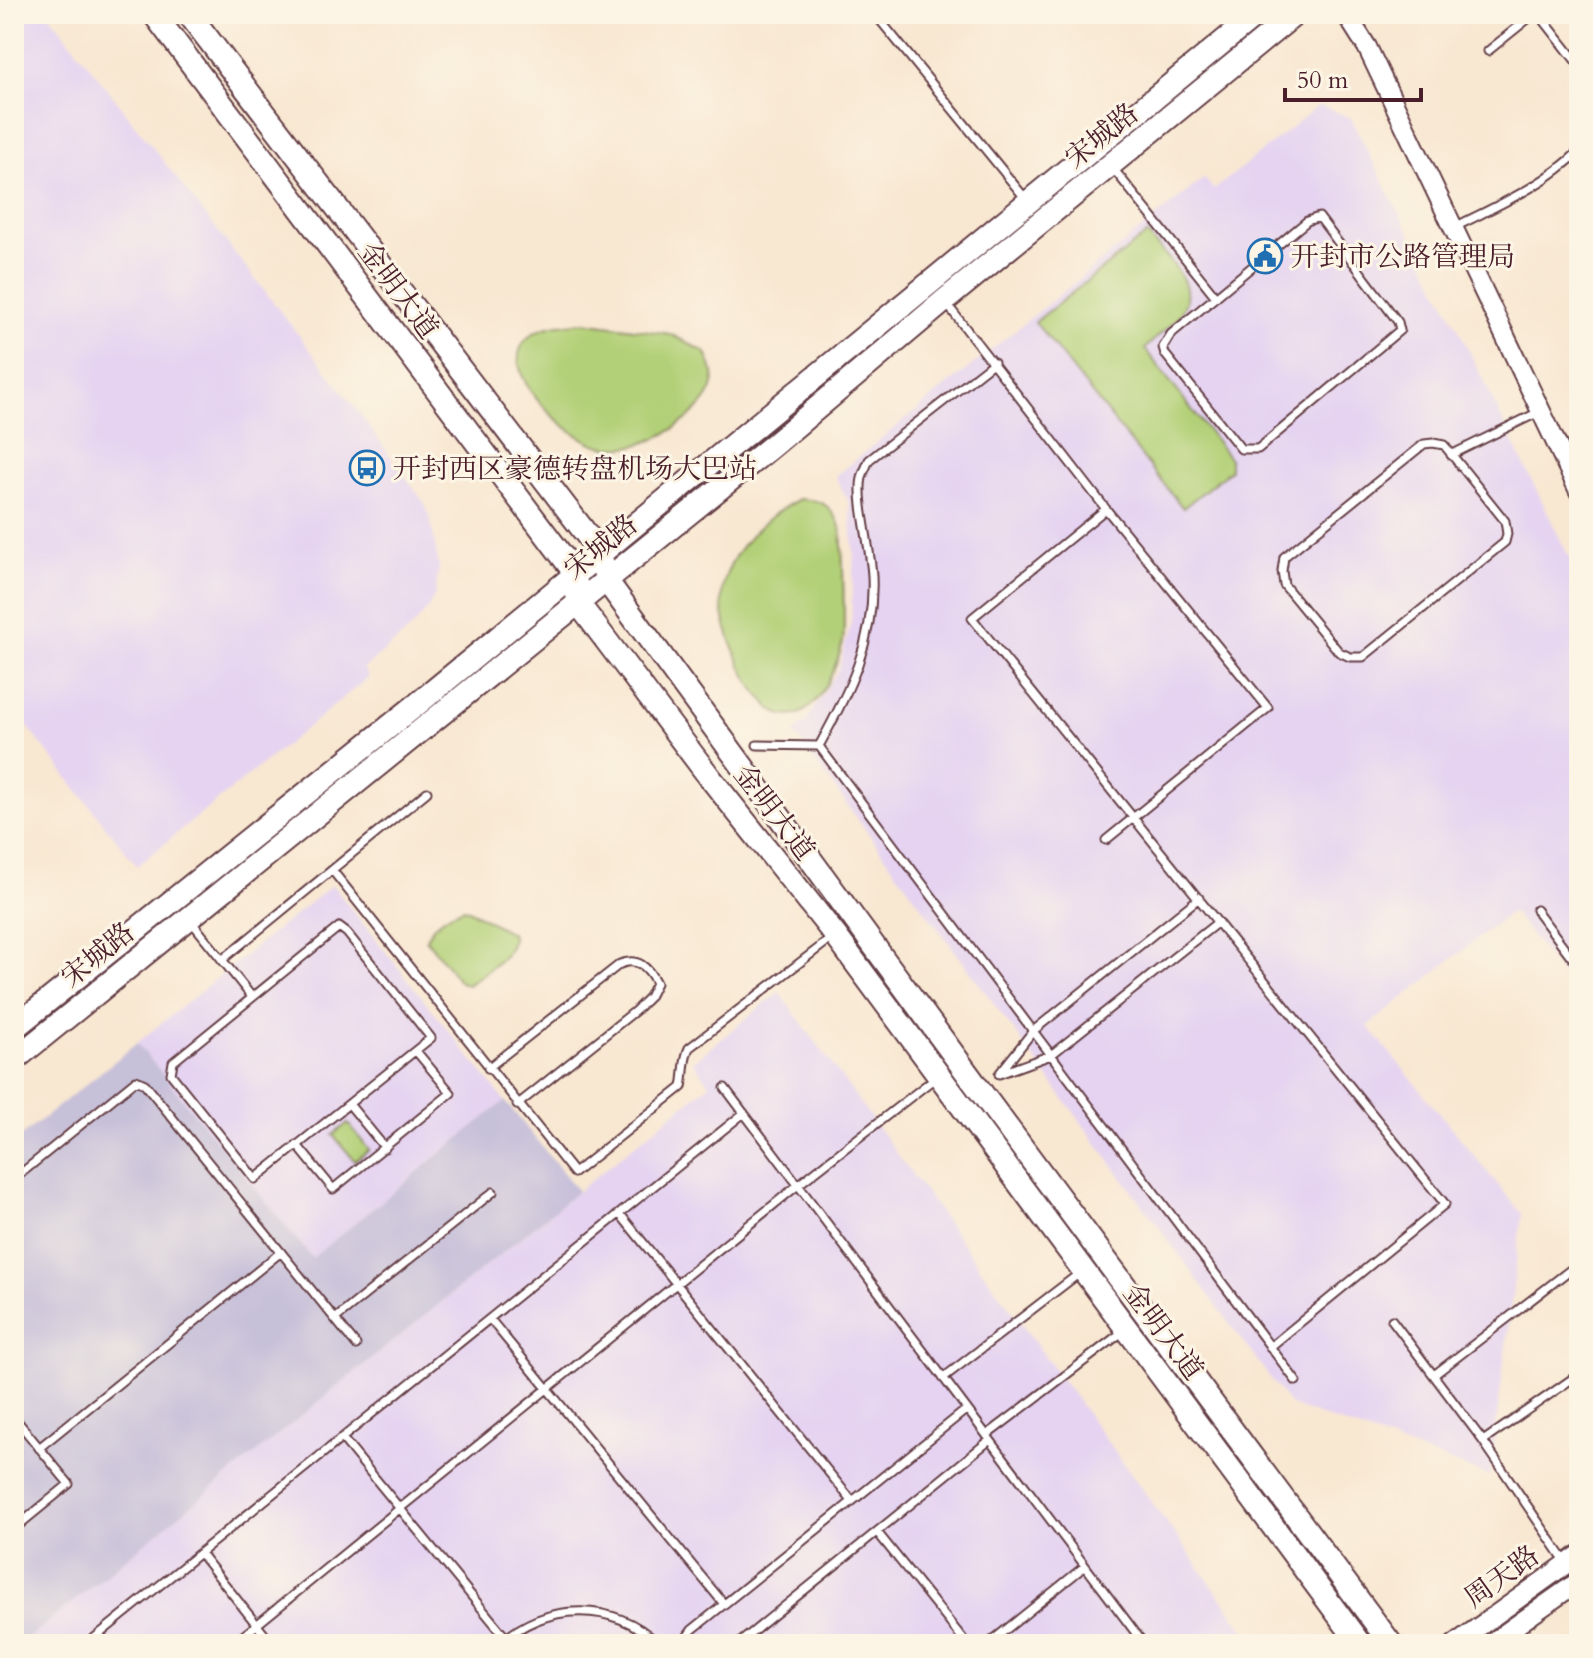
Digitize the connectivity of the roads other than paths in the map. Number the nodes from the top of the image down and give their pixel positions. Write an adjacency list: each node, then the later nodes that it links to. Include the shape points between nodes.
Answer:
1 (154, 14): 22 (main road, 金明大道)
2 (189, 14): 21 (main road, 金明大道)
3 (875, 14): 12 (lane)
4 (1257, 14): 12 (main road, 宋城路)
5 (1295, 14): 11 (main road, 宋城路)
6 (1346, 14): 13 (street, via 1367,47)
7 (1537, 14): 8 (lane); 9 (lane)
8 (1488, 51)
9 (1579, 65)
10 (1579, 151): 13 (lane, via 1529,190)
11 (1111, 165): 14 (lane); 15 (main road, 宋城路)
12 (1029, 203): 21 (main road, 宋城路)
13 (1453, 228): 17 (street)
14 (1216, 297): 14 (lane, via 1307,221 1319,217 1400,330 1258,449 1241,449 1163,347)
15 (944, 301): 16 (lane); 23 (main road, 宋城路)
16 (994, 362): 20 (lane); 26 (lane, via 869,460 861,493 872,578 870,622 861,662)
17 (1541, 412): 18 (lane); 19 (street)
18 (1451, 455): 18 (lane, via 1505,521 1505,542 1363,657 1339,652 1284,585 1284,557 1424,444 1444,445)
19 (1579, 491)
20 (1106, 509): 28 (lane, via 972,618); 28 (lane, via 1268,708)
21 (600, 552): 22 (main road, 宋城路); 23 (main road, 金明大道)
22 (575, 573): 24 (main road); 39 (main road, 宋城路)
23 (606, 580): 24 (main road, 宋城路); 48 (main road, 金明大道)
24 (578, 603): 33 (main road, 宋城路); 35 (main road, 金明大道)
25 (757, 745): 26 (lane)
26 (819, 746): 40 (lane)
27 (427, 792): 30 (lane)
28 (1134, 817): 29 (lane); 31 (lane)
29 (1106, 840)
30 (332, 870): 36 (lane); 44 (lane)
31 (1199, 898): 34 (lane); 40 (lane)
32 (1536, 910): 37 (lane)
33 (188, 918): 36 (lane); 43 (main road, 宋城路)
34 (1218, 922): 42 (lane); 67 (lane, via 1445,1204)
35 (835, 935): 46 (main road, 金明大道); 50 (lane, via 689,1048 682,1087 574,1173)
36 (222, 960): 38 (lane)
37 (1579, 967)
38 (252, 997): 41 (lane, via 339,927 431,1038); 52 (lane, via 173,1062 171,1074 255,1179)
39 (14, 1028)
40 (1033, 1031): 42 (lane); 45 (lane)
41 (416, 1051): 49 (lane); 53 (lane, via 451,1093)
42 (1051, 1055): 45 (lane); 67 (lane)
43 (14, 1060)
44 (488, 1068): 50 (lane); 50 (lane, via 620,964 634,961 645,966 656,983 649,997)
45 (999, 1074): 48 (lane)
46 (939, 1075): 55 (lane); 60 (main road, 金明大道)
47 (725, 1088): 51 (lane)
48 (978, 1088): 102 (main road, 金明大道)
49 (349, 1104): 52 (lane); 53 (lane)
50 (517, 1105)
51 (744, 1113): 55 (lane); 57 (lane)
52 (297, 1145): 53 (lane, via 333,1189)
53 (385, 1148)
54 (14, 1179): 58 (lane, via 136,1080 145,1084)
55 (798, 1185): 61 (lane); 70 (lane)
56 (493, 1192): 62 (lane)
57 (620, 1214): 61 (lane); 63 (lane)
58 (281, 1252): 62 (lane); 78 (lane)
59 (1579, 1263): 69 (lane)
60 (1082, 1272): 65 (main road, 金明大道); 70 (lane)
61 (677, 1284): 72 (lane); 79 (lane)
62 (335, 1319): 66 (lane)
63 (490, 1319): 72 (lane); 75 (lane)
64 (1392, 1320): 69 (lane)
65 (1125, 1329): 76 (lane); 101 (main road, 金明大道)
66 (356, 1345)
67 (1270, 1347): 71 (lane)
68 (1579, 1374): 77 (lane)
69 (1434, 1375): 77 (lane)
70 (943, 1378): 73 (lane)
71 (1296, 1381)
72 (548, 1389): 80 (lane); 87 (lane)
73 (967, 1409): 76 (lane); 79 (lane)
74 (14, 1417): 78 (lane)
75 (342, 1438): 80 (lane); 83 (lane)
76 (988, 1438): 82 (lane); 85 (lane)
77 (1483, 1441): 84 (lane)
78 (39, 1448): 81 (lane, via 69,1484)
79 (852, 1501): 87 (lane)
80 (400, 1509): 88 (lane); 90 (lane)
81 (14, 1529)
82 (877, 1532): 89 (lane); 98 (lane)
83 (200, 1553): 88 (lane); 91 (lane)
84 (1573, 1559): 103 (street, 周天路)
85 (1085, 1566): 99 (lane); 100 (lane)
86 (1579, 1581): 104 (street, 周天路)
87 (724, 1604): 95 (lane)
88 (257, 1625): 92 (lane); 93 (lane)
89 (749, 1635): 96 (lane); 97 (lane)
90 (506, 1642): 94 (lane, via 537,1619 588,1611 623,1620)
91 (87, 1644)
92 (233, 1644)
93 (272, 1644)
94 (658, 1644)
95 (682, 1644)
96 (738, 1644)
97 (756, 1644)
98 (967, 1644)
99 (988, 1644)
100 (1144, 1644)
101 (1360, 1644)
102 (1391, 1644)
103 (1455, 1644)
104 (1490, 1644)

